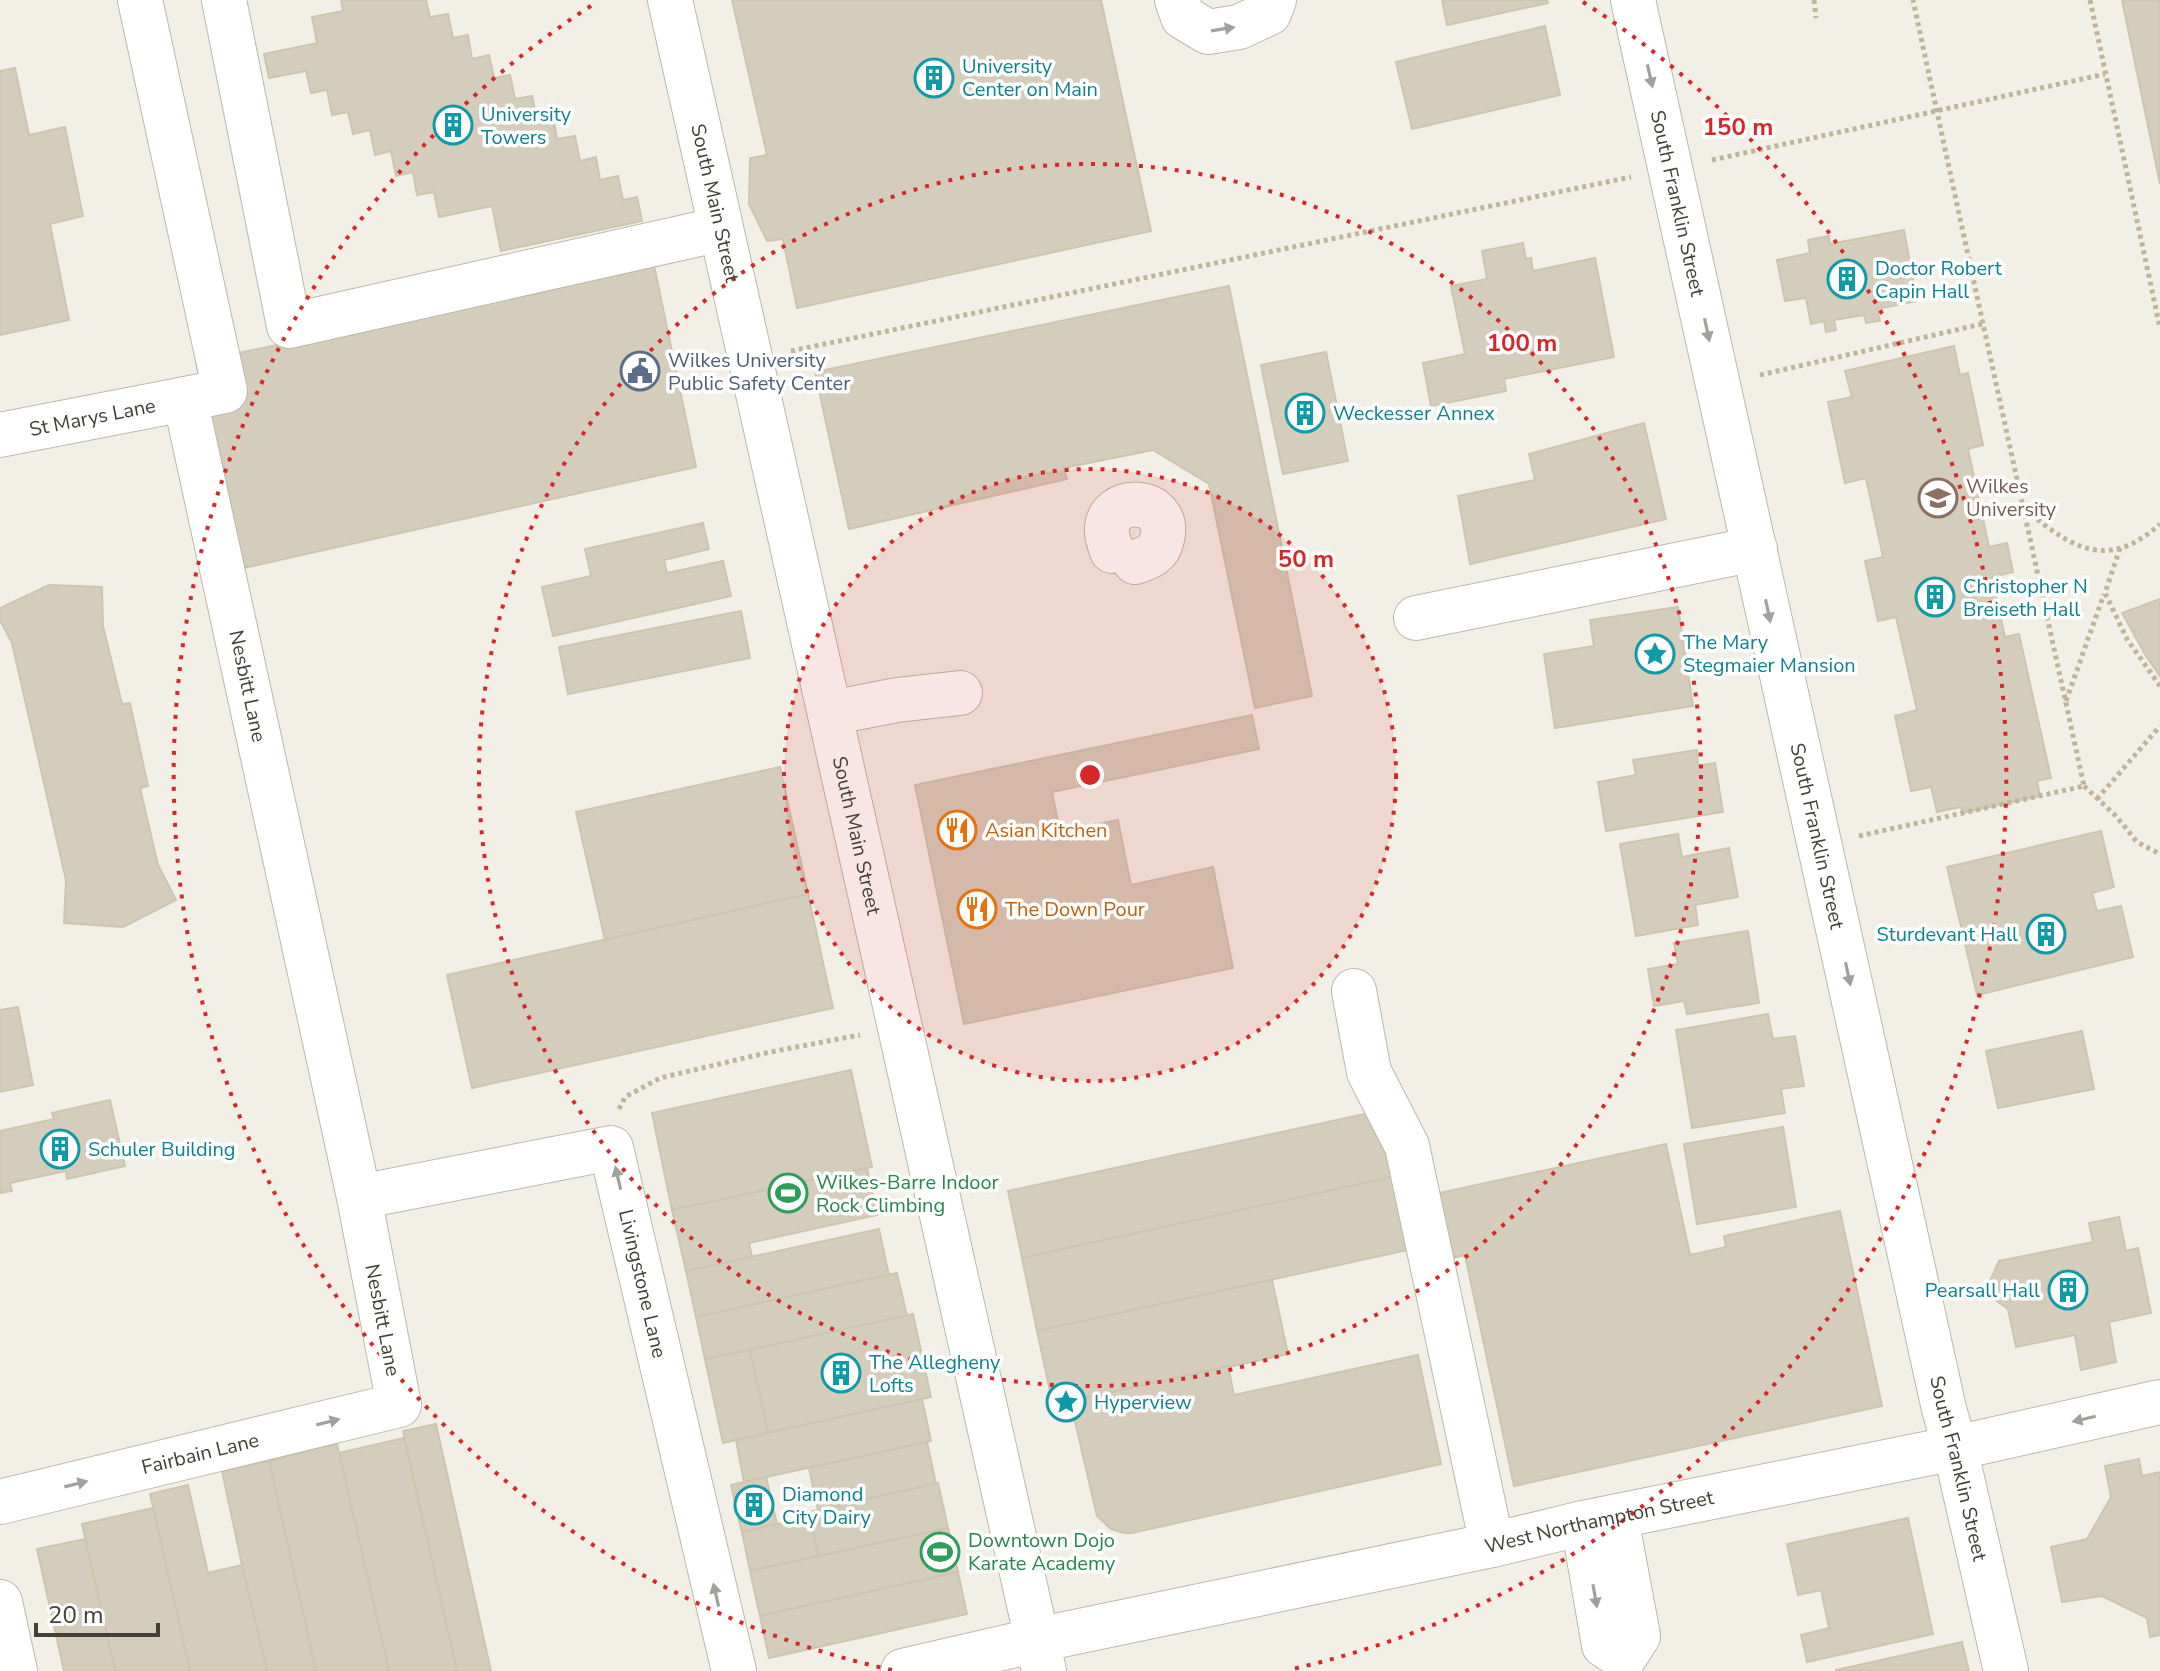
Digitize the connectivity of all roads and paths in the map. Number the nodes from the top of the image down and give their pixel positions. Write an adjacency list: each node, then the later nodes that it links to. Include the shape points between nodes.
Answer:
1 (140, 0): 19 (street, via 225,391)
2 (224, 0): 14 (street, via 289,326)
3 (670, 0): 14 (street, South Main Street)
4 (1177, 0): 5 (street, one-way to 5, via 1183,17 1208,32 1239,27 1269,13)
5 (1274, 0)
6 (1633, 0): 13 (street, South Franklin Street, one-way to 13)
7 (1814, 0): 10 (path)
8 (1913, 0): 12 (path)
9 (2090, 0): 11 (path)
10 (1816, 18)
11 (2105, 74): 12 (path); 16 (path)
12 (1936, 111): 13 (path); 15 (path)
13 (1671, 169): 17 (path); 24 (street, South Franklin Street, one-way to 24)
14 (721, 229): 30 (street, South Main Street)
15 (1982, 324): 18 (path); 21 (path)
16 (2160, 328)
17 (785, 353)
18 (1760, 375)
19 (185, 399): 20 (street, St Marys Lane); 39 (street, Nesbitt Lane)
20 (0, 435)
21 (2025, 509): 23 (path, via 2066,540 2105,552); 29 (path)
22 (2160, 524): 23 (path)
23 (2120, 548): 25 (path)
24 (1755, 549): 26 (street); 42 (street, South Franklin Street, one-way to 42)
25 (2105, 593): 27 (path, via 2132,648); 29 (path)
26 (1416, 618)
27 (2160, 686)
28 (960, 693): 30 (street)
29 (2066, 702): 32 (path)
30 (830, 713): 37 (street, South Main Street)
31 (2160, 726): 33 (path)
32 (2084, 786): 33 (path); 34 (path)
33 (2097, 799): 35 (path, via 2137,842)
34 (1859, 836)
35 (2160, 854)
36 (1354, 991): 44 (street, via 1369,1072 1407,1146)
37 (900, 1027): 38 (path, via 660,1078 625,1097 614,1119); 46 (street, South Main Street)
38 (611, 1148): 39 (street); 48 (street, Livingstone Lane, one-way to 38)
39 (359, 1197): 41 (street, Nesbitt Lane)
40 (2160, 1402): 42 (street, West Northampton Street, one-way to 42)
41 (399, 1405): 43 (street, Fairbain Lane, one-way to 41)
42 (1955, 1448): 44 (street, West Northampton Street); 50 (street, South Franklin Street)
43 (0, 1502)
44 (1492, 1545): 46 (street, West Northampton Street)
45 (0, 1602): 47 (street)
46 (1041, 1656): 49 (street, West Northampton Street)
47 (15, 1671)
48 (734, 1671)
49 (903, 1671)
50 (2006, 1671)

